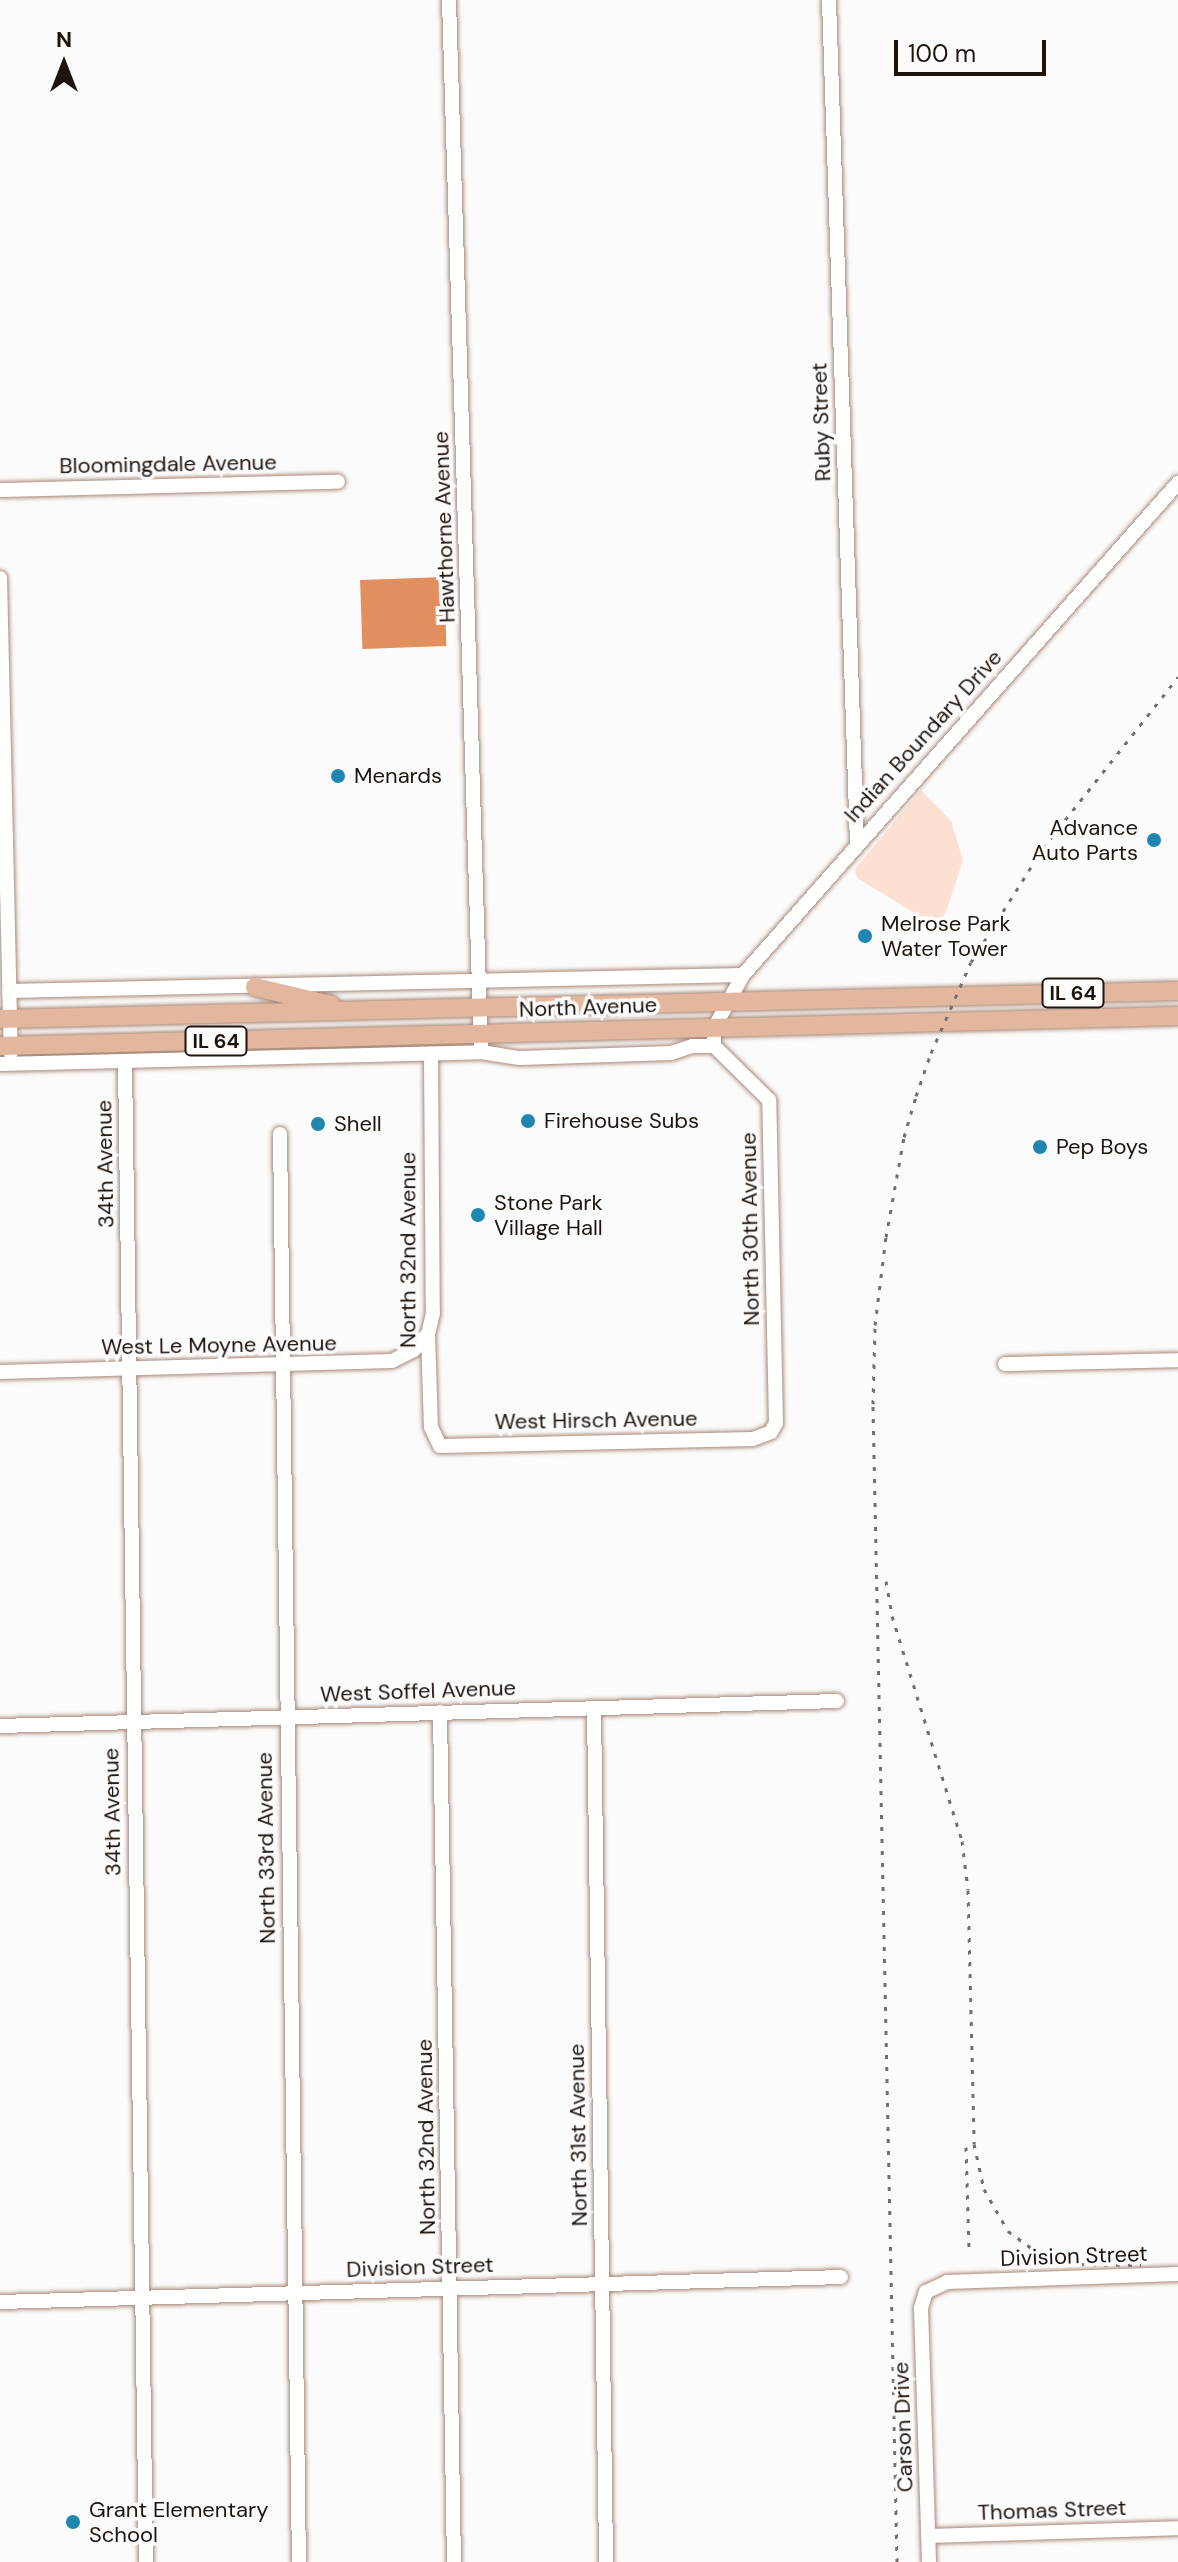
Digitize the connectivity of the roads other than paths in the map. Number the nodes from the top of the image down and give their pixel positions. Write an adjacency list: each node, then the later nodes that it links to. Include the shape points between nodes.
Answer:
1 (449, 0): 9 (street, Hawthorne Avenue)
2 (829, 0): 7 (street, Ruby Street)
3 (338, 482): 5 (street, Bloomingdale Avenue)
4 (1178, 483): 7 (street, Indian Boundary Drive)
5 (0, 490)
6 (0, 578): 11 (street)
7 (857, 842): 8 (street, Indian Boundary Drive)
8 (743, 975): 9 (street, North Avenue); 13 (street, Indian Boundary Drive)
9 (480, 981): 10 (street, North Avenue); 14 (street, Hawthorne Avenue)
10 (255, 987): 11 (street, North Avenue); 15 (main road)
11 (9, 991): 17 (street)
12 (1178, 991): 13 (main road, North Avenue / IL 64)
13 (727, 1003): 14 (main road, North Avenue / IL 64); 19 (street, Indian Boundary Drive)
14 (480, 1008): 15 (main road, North Avenue / IL 64); 21 (street, Hawthorne Avenue)
15 (374, 1011): 17 (main road, North Avenue / IL 64)
16 (1178, 1016): 19 (main road, North Avenue / IL 64)
17 (5, 1019): 23 (street)
18 (369, 1037): 20 (main road, North Avenue / IL 64); 21 (main road, North Avenue / IL 64); 24 (main road)
19 (714, 1037): 21 (main road, North Avenue / IL 64); 34 (street, North 30th Avenue, via 769,1100 776,1423 771,1432)
20 (250, 1040): 23 (main road, North Avenue / IL 64); 26 (main road, via 272,1047)
21 (481, 1043): 22 (street, North Avenue)
22 (431, 1054): 24 (street, North Avenue); 28 (street, North 32nd Avenue, via 433,1313)
23 (6, 1055): 25 (street, North Avenue)
24 (354, 1056): 26 (street, North Avenue)
25 (125, 1061): 26 (street, North Avenue); 32 (street, 34th Avenue)
26 (278, 1062)
27 (280, 1134): 31 (street, North 33rd Avenue)
28 (428, 1334): 31 (street, West Le Moyne Avenue, via 414,1350 392,1361); 35 (street, North 32nd Avenue, via 431,1427)
29 (1178, 1360): 30 (street)
30 (1005, 1364)
31 (283, 1365): 32 (street, West Le Moyne Avenue); 39 (street, North 33rd Avenue)
32 (129, 1369): 33 (street, West Le Moyne Avenue); 40 (street, 34th Avenue)
33 (0, 1372)
34 (753, 1439): 35 (street, West Hirsch Avenue)
35 (440, 1446)
36 (837, 1701): 37 (street, West Soffel Avenue)
37 (594, 1708): 38 (street, West Soffel Avenue); 44 (street, North 31st Avenue)
38 (440, 1712): 39 (street, West Soffel Avenue); 45 (street, North 32nd Avenue)
39 (285, 1716): 40 (street, West Soffel Avenue); 47 (street, North 33rd Avenue)
40 (133, 1722): 41 (street, West Soffel Avenue); 48 (street, 34th Avenue)
41 (0, 1726)
42 (1178, 2274): 46 (street, Division Street, via 947,2282)
43 (841, 2277): 44 (street, Division Street)
44 (603, 2284): 45 (street, Division Street); 55 (street, North 31st Avenue)
45 (451, 2288): 47 (street, Division Street); 54 (street, North 32nd Avenue)
46 (926, 2292): 51 (street, Carson Drive, via 921,2308)
47 (296, 2293): 48 (street, Division Street); 53 (street, North 33rd Avenue)
48 (140, 2298): 49 (street, Division Street); 52 (street, 34th Avenue)
49 (0, 2302)
50 (1178, 2528): 51 (street, Thomas Street)
51 (928, 2536): 56 (street, Carson Drive)
52 (146, 2562)
53 (299, 2562)
54 (454, 2562)
55 (606, 2562)
56 (929, 2562)

